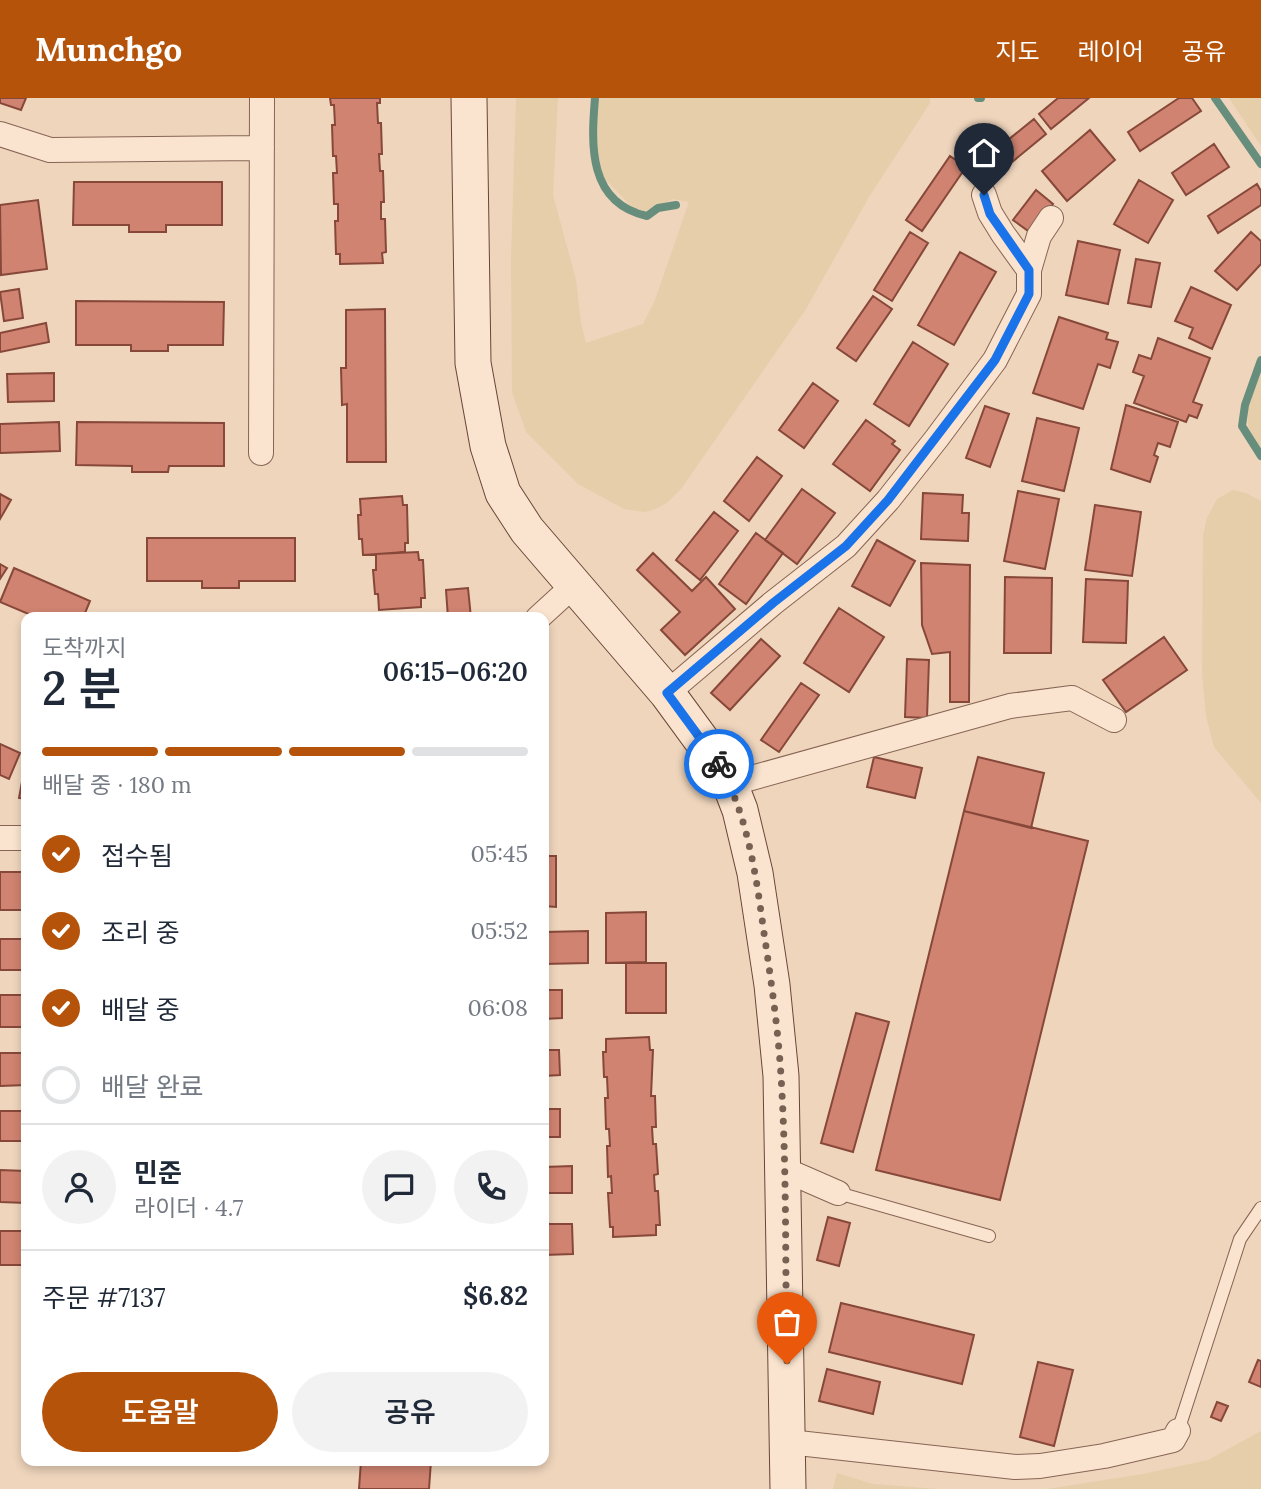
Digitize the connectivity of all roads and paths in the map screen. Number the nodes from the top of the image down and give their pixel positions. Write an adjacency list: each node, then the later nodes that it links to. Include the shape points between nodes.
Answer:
1 (262, 98): 4 (street)
2 (470, 98): 9 (street, via 473,363 488,446 503,493)
3 (0, 134): 4 (street, via 50,150)
4 (262, 148): 8 (street)
5 (984, 195): 7 (street, via 990,214)
6 (1051, 218): 7 (street, via 1039,236)
7 (1029, 270): 11 (street, via 1029,294 995,360 888,500 846,546)
8 (261, 453)
9 (573, 586): 10 (street); 11 (street)
10 (545, 612)
11 (667, 693): 13 (street)
12 (1114, 720): 13 (street, via 1072,698 1010,706)
13 (730, 784): 16 (street, via 755,873 772,985 781,1076)
14 (0, 838): 15 (street)
15 (21, 838)
16 (783, 1169): 17 (street); 21 (street)
17 (838, 1193): 19 (lane)
18 (1261, 1208): 20 (lane, via 1240,1238)
19 (989, 1236)
20 (1178, 1430): 21 (street, via 1173,1440 1104,1456 1015,1467)
21 (789, 1441): 22 (street)
22 (788, 1489)

